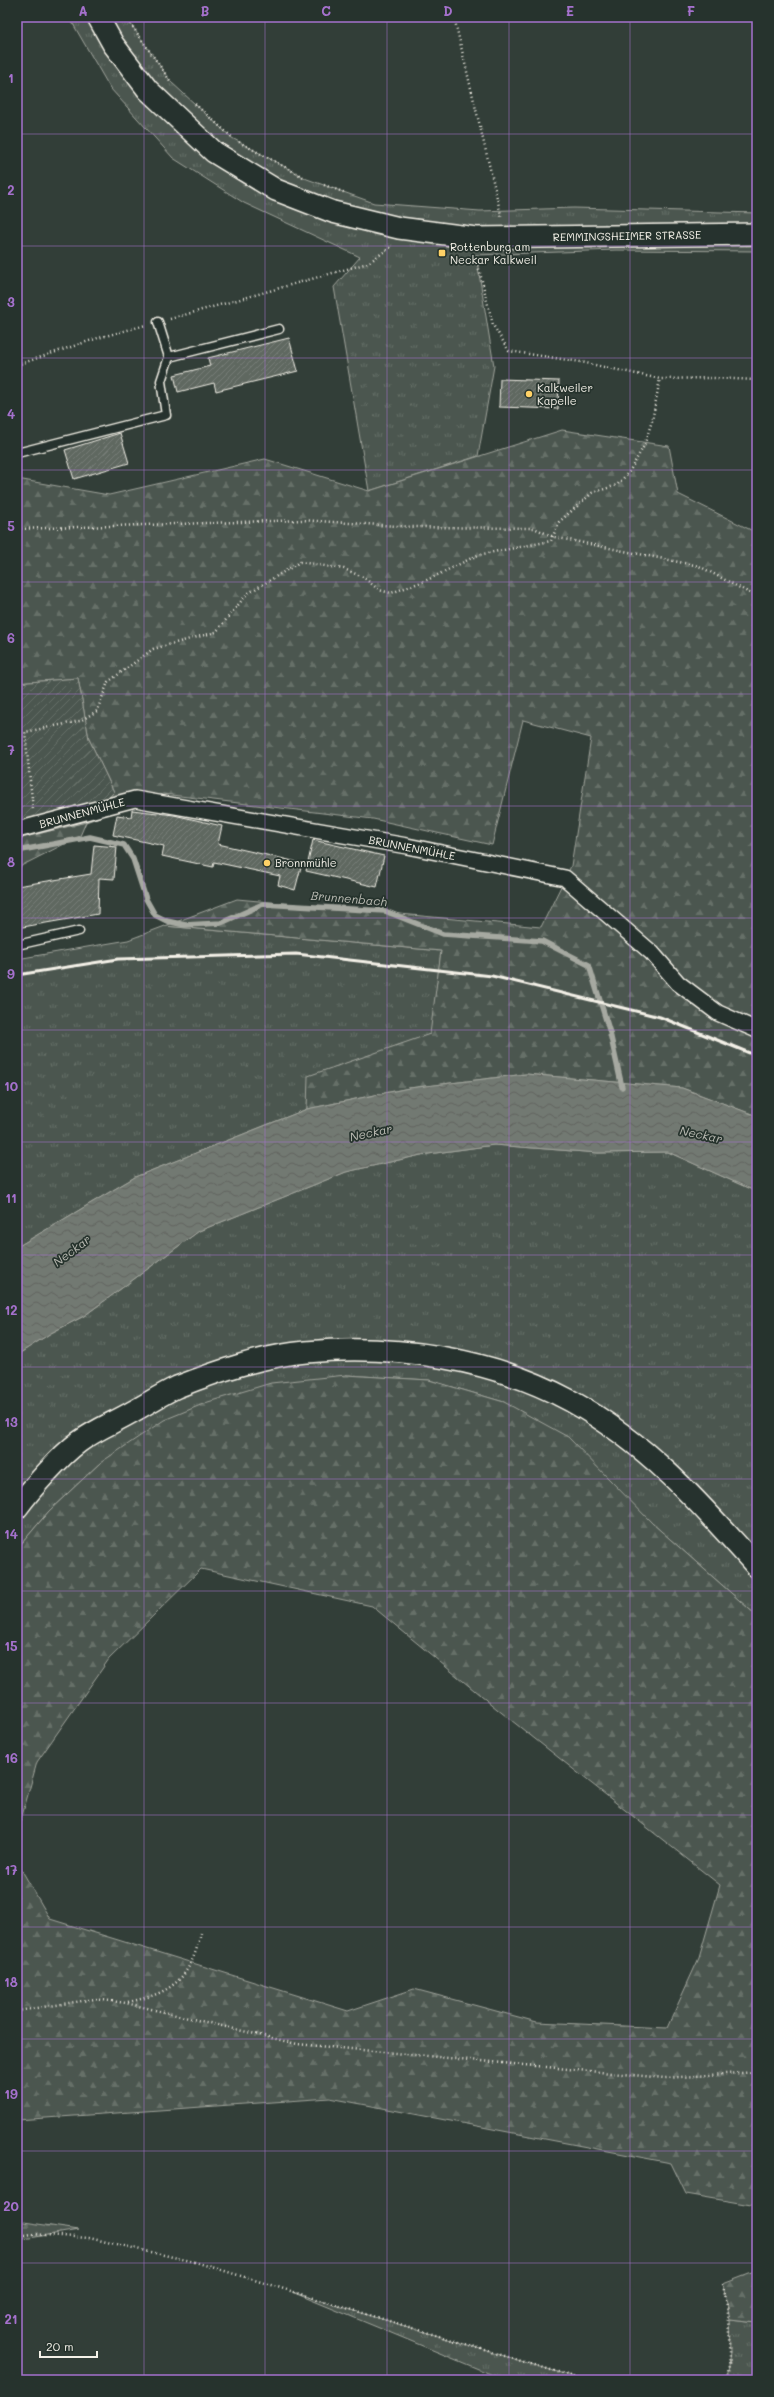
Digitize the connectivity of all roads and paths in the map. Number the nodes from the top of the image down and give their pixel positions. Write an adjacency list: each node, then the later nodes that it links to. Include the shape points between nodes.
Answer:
1 (98, 17): 11 (main road, REMMINGSHEIMER STRASSE, via 113,44 148,90 214,152 276,190 333,212)
2 (126, 17): 4 (path)
3 (454, 17): 10 (path)
4 (176, 87)
5 (193, 102): 6 (path, via 232,138)
6 (307, 179)
7 (322, 184): 8 (path)
8 (352, 195)
9 (494, 218): 10 (path)
10 (501, 218): 14 (path)
11 (399, 228): 13 (main road, REMMINGSHEIMER STRASSE); 15 (path, via 392,247 368,263)
12 (757, 234): 14 (main road, REMMINGSHEIMER STRASSE)
13 (476, 238): 14 (main road, REMMINGSHEIMER STRASSE); 19 (path, via 476,255 493,325 510,351 581,362)
14 (506, 238)
15 (158, 322): 17 (lane); 18 (path, via 98,338)
16 (279, 329): 17 (lane)
17 (169, 357): 21 (lane, via 161,381 166,415)
18 (17, 366)
19 (660, 379): 20 (path); 23 (path, via 644,446 629,472 617,485 592,494 557,524)
20 (757, 380)
21 (17, 453)
22 (17, 529): 23 (path, via 302,520 412,527 534,528)
23 (554, 537): 24 (path, via 699,566); 25 (path, via 544,544 515,546 478,555 427,580 391,593 378,590 362,577 344,569 300,562 247,594 216,632 153,649 108,682 97,710 80,721 25,732)
24 (757, 597)
25 (35, 825): 26 (street, BRUNNENMÜHLE); 29 (street, BRUNNENMÜHLE, via 135,799 407,846 565,878 652,953 678,983 718,1013)
26 (17, 830)
27 (79, 931): 28 (lane)
28 (17, 945)
29 (757, 1030)
30 (17, 1508): 31 (main road, via 27,1494 79,1442 175,1388 229,1368 305,1352 400,1352 445,1358 493,1370 534,1384 569,1400 611,1426 650,1455 691,1493)
31 (757, 1566)
32 (201, 1934): 33 (path, via 196,1954 176,1986 151,1998)
33 (126, 2003): 34 (path, via 95,1999); 35 (path, via 298,2044 666,2078)
34 (17, 2011)
35 (757, 2072)
36 (17, 2236): 38 (path, via 32,2234 89,2238 195,2262)
37 (723, 2284): 39 (path, via 731,2339)
38 (584, 2380)
39 (727, 2380)

